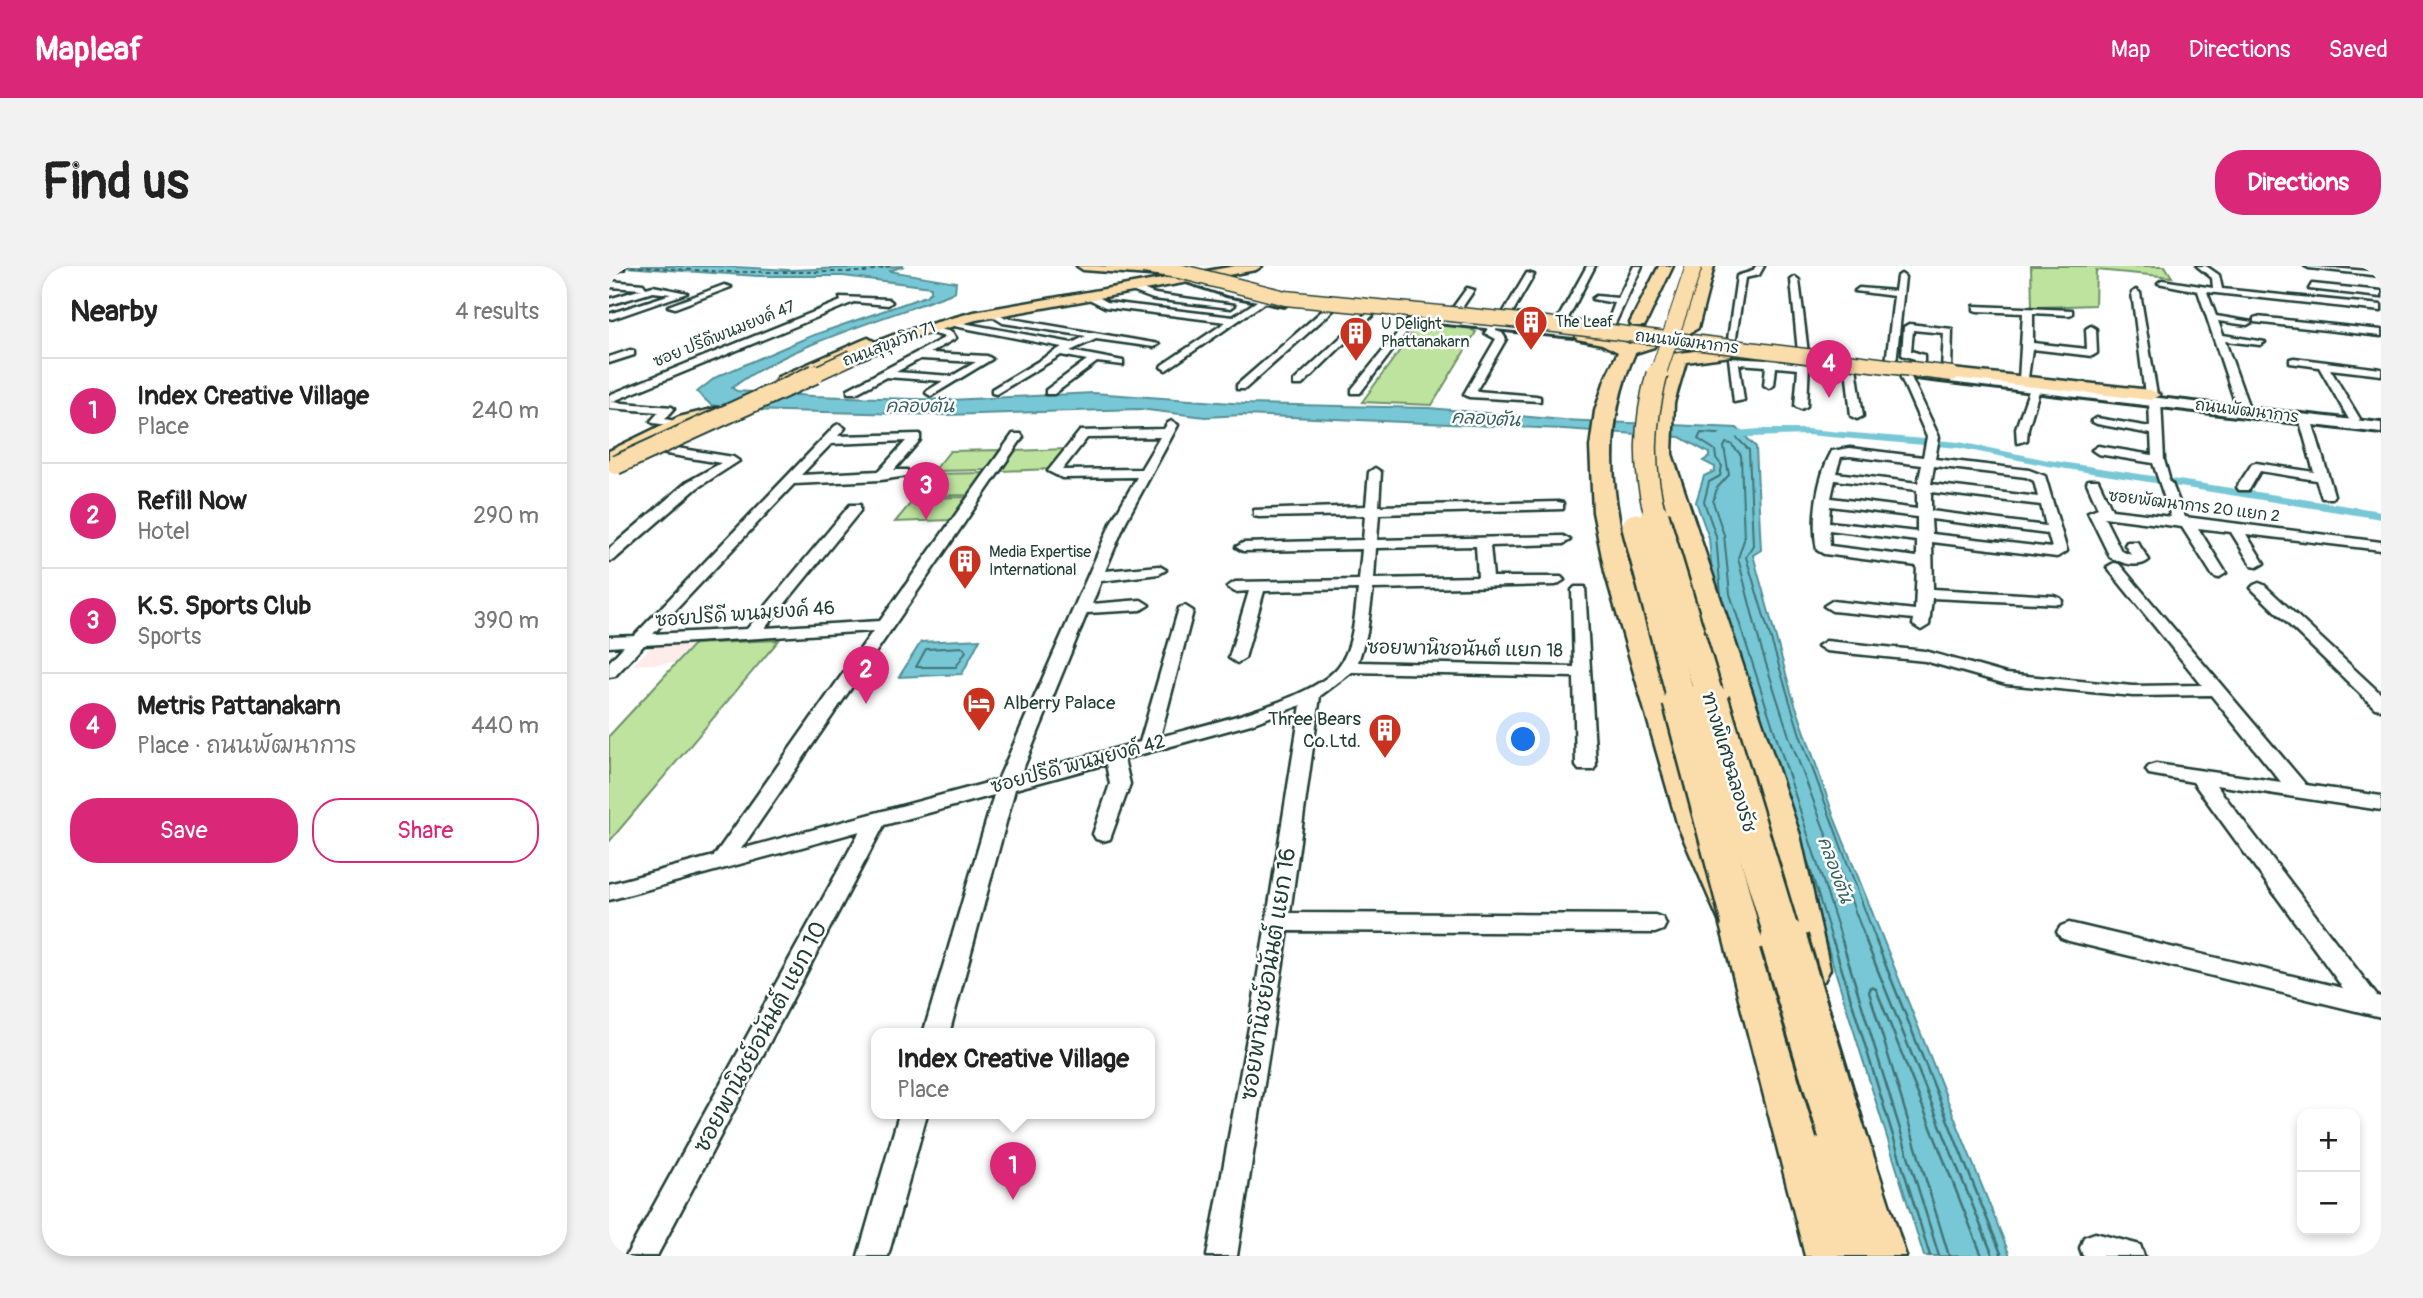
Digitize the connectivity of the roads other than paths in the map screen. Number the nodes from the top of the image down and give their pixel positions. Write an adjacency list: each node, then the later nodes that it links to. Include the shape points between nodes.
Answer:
1 (1083, 266): 18 (main road)
2 (1105, 266): 18 (main road)
3 (1246, 266): 13 (main road); 14 (main road); 25 (main road, via 1222,277)
4 (1591, 266): 65 (street)
5 (1638, 266): 40 (street)
6 (1707, 266): 61 (highway)
7 (1760, 266): 76 (street, via 1754,274 1741,276)
8 (2201, 266): 20 (street)
9 (2309, 266): 15 (street)
10 (1675, 267): 77 (highway); 208 (highway, ทางพิเศษฉลองรัช, bridge, via 1630,403 1627,477 1641,549); 215 (highway, ทางพิเศษฉลองรัช, bridge, via 1648,404 1646,479)
11 (620, 269): 12 (street)
12 (609, 272)
13 (1179, 272): 14 (main road); 14 (main road); 18 (main road, ถนนสุขุมวิท 71); 25 (main road, ถนนพัฒนาการ)
14 (1206, 274): 25 (main road, ถนนพัฒนาการ)
15 (2381, 274)
16 (1530, 275): 59 (street)
17 (638, 276): 24 (street)
18 (1145, 277): 25 (main road); 36 (main road, ถนนสุขุมวิท 71); 43 (street, via 1153,296); 47 (main road, ถนนพัฒนาการ, bridge, via 1174,273 1281,300); 67 (main road, ถนนสุขุมวิท 71, via 969,314); 93 (main road, ถนนพัฒนาการ, bridge, via 1189,273 1285,298)
19 (1901, 277): 34 (street)
20 (2216, 277): 21 (street); 31 (street)
21 (2229, 278)
22 (1795, 280): 85 (street)
23 (2162, 283): 29 (street)
24 (609, 284): 27 (street)
25 (1220, 284): 37 (main road, ถนนพัฒนาการ); 38 (main road, ถนนพัฒนาการ)
26 (2298, 285): 35 (street)
27 (643, 287)
28 (727, 287): 57 (street)
29 (2201, 289): 31 (street); 54 (street)
30 (1470, 290): 51 (street)
31 (2218, 290): 45 (street)
32 (1860, 291): 34 (street)
33 (2136, 293): 107 (street)
34 (1899, 294): 88 (street)
35 (2381, 294)
36 (1090, 296): 50 (main road, ถนนสุขุมวิท 71); 53 (street, via 1105,304)
37 (1247, 296): 38 (main road, ถนนพัฒนาการ); 43 (street)
38 (1272, 298): 44 (main road, ถนนพัฒนาการ); 51 (main road, ถนนพัฒนาการ); 56 (street)
39 (1596, 299): 40 (street)
40 (1621, 300): 64 (street)
41 (609, 302): 57 (street, via 653,289 683,293)
42 (888, 302): 108 (street, ซอย ปรีดีพนมยงค์ 47, via 847,300)
43 (1231, 305): 53 (street)
44 (1332, 307): 47 (main road, ถนนพัฒนาการ); 101 (street)
45 (2381, 307)
46 (1977, 308): 48 (street)
47 (1377, 311): 52 (main road, ถนนพัฒนาการ); 65 (main road, ถนนพัฒนาการ); 98 (street)
48 (2028, 312): 49 (street); 74 (street)
49 (2069, 312)
50 (992, 313): 58 (main road, ถนนสุขุมวิท 71); 60 (street, via 1003,320)
51 (1454, 313): 59 (main road, ถนนพัฒนาการ)
52 (1413, 317): 59 (main road, ถนนพัฒนาการ); 104 (street)
53 (1210, 318): 56 (street)
54 (2212, 318): 66 (street); 69 (street)
55 (2370, 318): 66 (street)
56 (1236, 320): 91 (street)
57 (611, 321)
58 (949, 322): 62 (main road, ถนนสุขุมวิท 71); 70 (street)
59 (1499, 322): 65 (main road, ถนนพัฒนาการ); 109 (street, via 1490,333 1501,339 1469,394)
60 (1048, 327): 68 (street); 70 (street)
61 (1690, 328): 76 (highway, via 1694,336); 77 (highway)
62 (926, 329): 67 (main road, ถนนสุขุมวิท 71); 72 (street, via 951,336)
63 (2091, 329): 74 (street, via 2092,352)
64 (1607, 330): 65 (main road, ถนนพัฒนาการ); 77 (highway)
65 (1571, 331): 77 (highway)
66 (2381, 333)
67 (902, 335): 67 (main road, via 809,380 784,380 875,340); 130 (main road, ถนนสุขุมวิท 71, bridge)
68 (1096, 335): 73 (street); 75 (street)
69 (2219, 337): 71 (street); 112 (street)
70 (1025, 338): 75 (street)
71 (2260, 342)
72 (943, 344): 80 (street); 81 (street, via 1000,352)
73 (1154, 344)
74 (2028, 345): 99 (street)
75 (1073, 346): 78 (street)
76 (1722, 346): 77 (highway); 84 (main road, ถนนพัฒนาการ); 85 (main road, ถนนพัฒนาการ)
77 (1650, 347): 208 (highway, bridge, via 1605,411 1601,447 1605,512 1618,572 1696,825); 215 (highway, bridge, via 1664,403 1661,454 1782,835)
78 (1059, 352): 82 (street); 103 (street)
79 (629, 353): 83 (street)
80 (919, 356): 81 (street); 96 (street)
81 (987, 359): 97 (street)
82 (1095, 359): 87 (street); 105 (street)
83 (609, 360)
84 (1771, 360): 85 (main road, ถนนพัฒนาการ); 100 (street); 110 (street, via 1733,360)
85 (1804, 360): 88 (main road, ถนนพัฒนาการ); 92 (main road, ถนนพัฒนาการ); 113 (street)
86 (2294, 361): 89 (street)
87 (1119, 363)
88 (1891, 363): 90 (main road, ถนนพัฒนาการ)
89 (2323, 365): 94 (street); 116 (street)
90 (1920, 366): 93 (main road, ถนนพัฒนาการ); 93 (street, via 1920,357 1906,353 1909,327 1949,331)
91 (1166, 367)
92 (1851, 367): 95 (main road, ถนนพัฒนาการ); 114 (street)
93 (1949, 371): 99 (main road, ถนนพัฒนาการ); 107 (main road, ถนนพัฒนาการ)
94 (2381, 372)
95 (1904, 373): 99 (main road, ถนนพัฒนาการ); 129 (street, via 1933,442)
96 (885, 374): 97 (street); 102 (street)
97 (954, 379): 106 (street)
98 (1298, 383)
99 (2029, 383): 107 (main road, ถนนพัฒนาการ); 125 (street)
100 (1769, 385)
101 (1241, 387)
102 (852, 391)
103 (996, 391)
104 (1356, 391)
105 (1050, 392)
106 (931, 393)
107 (2153, 398): 112 (main road, ถนนพัฒนาการ); 115 (main road, ถนนพัฒนาการ); 122 (street)
108 (609, 399)
109 (1536, 399)
110 (1738, 400)
111 (609, 405): 119 (street, via 668,409 657,421)
112 (2242, 405): 116 (main road, ถนนพัฒนาการ)
113 (1801, 406)
114 (1857, 416)
115 (2305, 418): 121 (main road, ถนนพัฒนาการ); 136 (street)
116 (2354, 419): 118 (main road, ถนนพัฒนาการ)
117 (2097, 421): 122 (street)
118 (2381, 422)
119 (680, 425): 126 (main road, via 708,414 729,415); 130 (main road)
120 (839, 428): 124 (street)
121 (2381, 428)
122 (2156, 430): 128 (street)
123 (1017, 437): 184 (street)
124 (828, 440): 134 (street, via 916,438); 137 (street)
125 (2021, 440)
126 (658, 449): 130 (main road); 163 (street, via 733,461 692,485)
127 (2098, 450): 128 (street)
128 (2158, 460): 151 (street)
129 (1928, 462): 135 (street, via 1839,452); 139 (street); 143 (street, via 2035,475)
130 (610, 465)
131 (1375, 472): 146 (street)
132 (902, 473): 134 (street)
133 (1144, 473): 133 (street, via 1170,429 1084,434 1054,471); 169 (street)
134 (881, 476): 137 (street)
135 (1830, 476): 139 (street); 142 (street)
136 (2321, 477): 140 (street, via 2256,467); 141 (street)
137 (791, 480): 187 (street)
138 (2093, 483): 148 (street)
139 (1924, 487): 143 (street); 149 (street)
140 (2244, 487)
141 (2327, 495)
142 (1826, 501): 149 (street); 152 (street)
143 (2047, 502): 154 (street)
144 (1558, 506): 146 (street)
145 (855, 508): 185 (street)
146 (1371, 510): 147 (street); 159 (street)
147 (1259, 513)
148 (2107, 513): 150 (street, ซอยพัฒนาการ 20 แยก 2); 160 (street, ซอยพัฒนาการ 20 แยก 2, via 2095,514 2115,554 2141,561)
149 (1923, 514): 154 (street); 155 (street)
150 (2150, 518): 151 (street, ซอยพัฒนาการ 20 แยก 2); 156 (street)
151 (2183, 521): 153 (street, ซอยพัฒนาการ 20 แยก 2); 168 (street)
152 (1822, 525): 155 (street); 164 (street, via 1824,550)
153 (2235, 528): 161 (street, ซอยพัฒนาการ 20 แยก 2); 165 (street)
154 (2056, 531): 155 (street, via 2057,553)
155 (1925, 537): 164 (street)
156 (2159, 537)
157 (1563, 540): 158 (street)
158 (1483, 542): 159 (street); 171 (street)
159 (1368, 544): 162 (street); 172 (street)
160 (2131, 545)
161 (2381, 546)
162 (1243, 547)
163 (609, 557)
164 (1924, 562): 177 (street)
165 (2257, 563)
166 (2114, 567): 193 (street)
167 (1159, 570): 169 (street)
168 (2218, 573)
169 (1095, 577): 181 (street)
170 (1556, 580): 171 (street)
171 (1486, 582): 172 (street)
172 (1366, 584): 173 (street); 190 (street)
173 (1258, 586): 174 (street); 189 (street)
174 (1235, 587)
175 (2259, 588): 195 (street)
176 (1580, 590): 192 (street)
177 (1925, 593): 178 (street); 183 (street)
178 (2054, 601)
179 (1141, 605): 181 (street)
180 (1832, 607): 183 (street)
181 (1082, 609): 201 (street)
182 (1185, 611): 196 (street)
183 (1922, 620)
184 (883, 626): 185 (street, ซอยปรีดี พนมยงค์ 46); 206 (street)
185 (751, 635): 187 (street, ซอยปรีดี พนมยงค์ 46)
186 (609, 642): 187 (street, ซอยปรีดี พนมยงค์ 46)
187 (639, 642): 191 (street)
188 (1826, 646): 193 (street, via 1914,654 2006,679 2133,691)
189 (1237, 658)
190 (1348, 667): 192 (street, ซอยพานิชอนันต์ แยก 18); 194 (street, ซอยปรีดี พนมยงค์ 42)
191 (609, 672)
192 (1581, 673): 198 (street)
193 (2216, 690): 202 (street)
194 (1311, 692): 196 (street, ซอยปรีดี พนมยงค์ 42, via 1245,720); 209 (street, ซอยพานิชย์อนันต์ แยก 16)
195 (2381, 704)
196 (1148, 747): 197 (street, ซอยปรีดี พนมยงค์ 42)
197 (1114, 755): 201 (street, ซอยปรีดี พนมยงค์ 42); 205 (street, via 1120,785)
198 (1586, 766)
199 (2156, 770): 200 (street)
200 (2199, 776): 202 (street); 212 (street)
201 (1007, 783): 204 (street, ซอยปรีดี พนมยงค์ 42); 213 (street)
202 (2299, 790): 203 (street)
203 (2381, 803)
204 (878, 817): 206 (street, ซอยปรีดี พนมยงค์ 42); 217 (street, ซอยพานิชย์อนันต์ แยก 10)
205 (1103, 834)
206 (722, 860): 207 (street, ซอยปรีดี พนมยงค์ 42)
207 (609, 892)
208 (1739, 921): 220 (highway, ทางพิเศษฉลองรัช)
209 (1276, 922): 210 (street); 219 (street, ซอยพานิชย์อนันต์ แยก 16)
210 (1655, 924)
211 (2069, 932): 212 (street)
212 (2375, 1005)
213 (938, 1028)
214 (912, 1119): 218 (street)
215 (1841, 1131): 221 (highway, ทางพิเศษฉลองรัช)
216 (2095, 1248): 222 (street)
217 (642, 1256)
218 (873, 1256)
219 (1222, 1256)
220 (1831, 1256)
221 (1880, 1256)
222 (2129, 1256)

